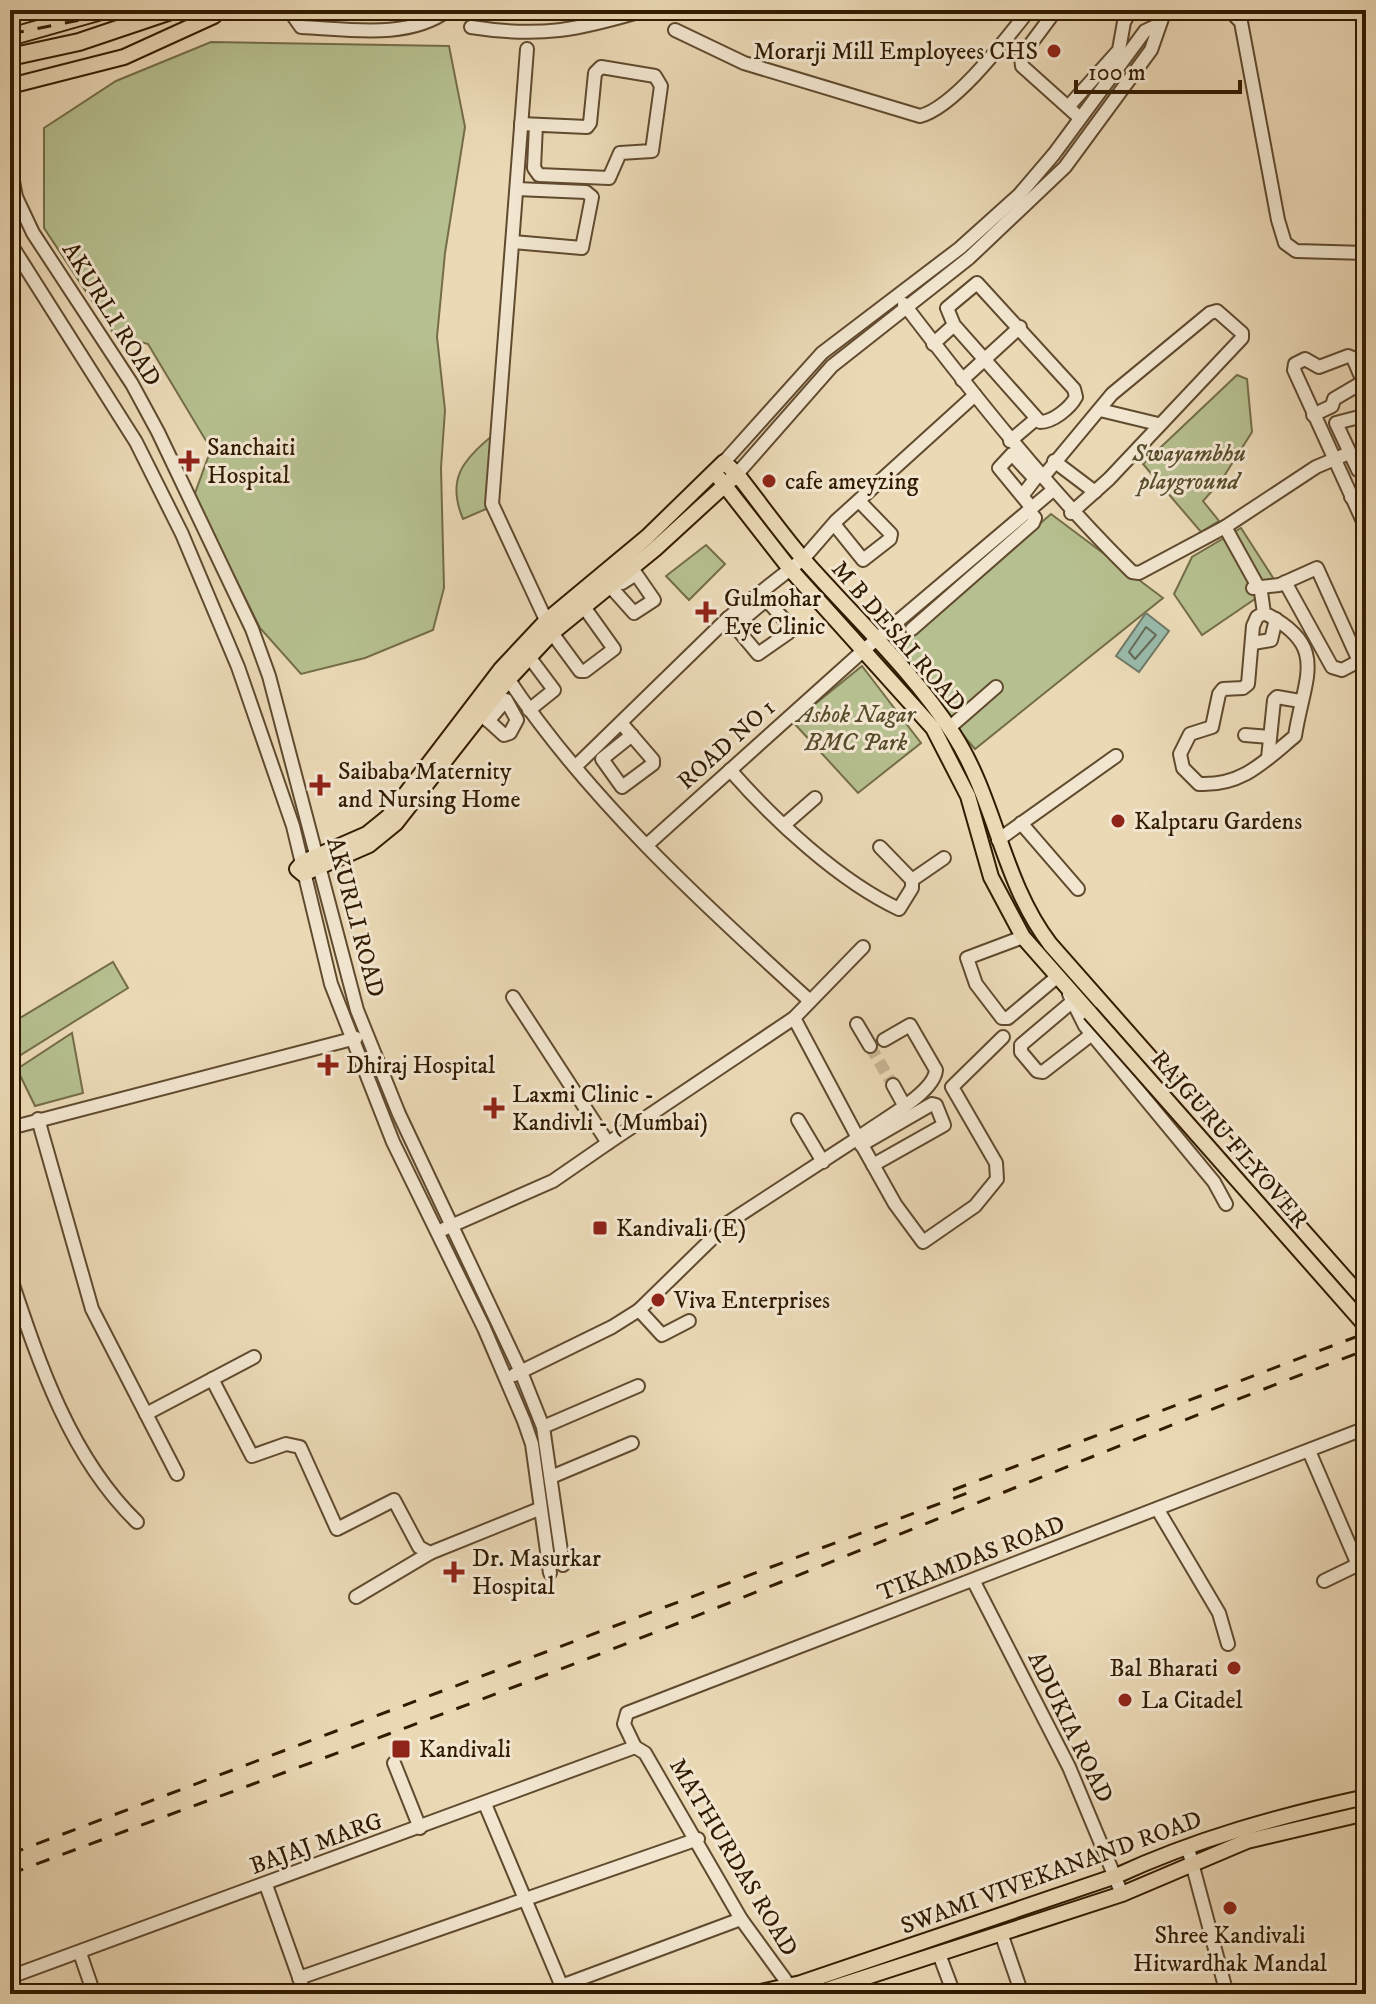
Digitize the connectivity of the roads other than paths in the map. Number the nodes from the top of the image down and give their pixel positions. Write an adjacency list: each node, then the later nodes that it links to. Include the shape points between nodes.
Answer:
1 (105, 10): 16 (highway)
2 (173, 10): 20 (highway, via 79,42)
3 (217, 10): 21 (main road, via 214,16 124,57)
4 (289, 10): 5 (street, via 301,27 353,30 415,28)
5 (448, 10)
6 (645, 10): 13 (street, via 575,30 517,33)
7 (1029, 10): 15 (street, via 988,62 937,109 920,116 744,63)
8 (1056, 10): 24 (street, via 1021,57 1022,66)
9 (1131, 10): 14 (street)
10 (1165, 10): 12 (street)
11 (1229, 10): 34 (street, via 1241,22 1285,243 1296,251)
12 (1158, 25): 17 (street); 19 (street)
13 (471, 27)
14 (1124, 27): 17 (street); 24 (street, via 1119,50)
15 (675, 30)
16 (10, 37)
17 (1139, 40): 19 (street); 22 (street)
18 (527, 49): 26 (street)
19 (1151, 50): 23 (street)
20 (10, 57)
21 (10, 86)
22 (1103, 87): 23 (street); 25 (street)
23 (1115, 98): 30 (street)
24 (1068, 107): 25 (street)
25 (1080, 118): 28 (street)
26 (521, 124): 27 (street); 31 (street)
27 (536, 125): 27 (street, via 587,127 595,73 601,67 655,76 661,86 652,151 620,153 609,178 539,175 534,168)
28 (1054, 154): 30 (street); 35 (street, via 1019,195)
29 (10, 166): 109 (street, AKURLI ROAD, via 16,197 33,233 132,384 252,629)
30 (1065, 167): 36 (street)
31 (517, 189): 33 (street); 33 (street, via 586,192 592,197 582,248)
32 (10, 243): 110 (street, AKURLI ROAD, via 125,423 182,534 238,667)
33 (520, 243): 82 (street, via 492,504)
34 (1366, 253)
35 (898, 295): 36 (street); 55 (street, via 822,353)
36 (908, 308): 39 (street); 57 (street, via 832,366)
37 (954, 325): 38 (street, via 947,308 973,283); 39 (street); 40 (street)
38 (1020, 327): 40 (street); 47 (street, via 1076,397 1047,422)
39 (933, 344): 41 (street)
40 (984, 360): 41 (street); 47 (street)
41 (962, 380): 43 (street)
42 (1364, 385): 46 (street); 46 (street, via 1348,356 1319,367 1305,359 1295,364)
43 (975, 395): 51 (street); 66 (street)
44 (1366, 406): 48 (street, via 1363,416)
45 (1100, 410): 49 (street); 49 (street, via 1112,394 1217,311 1242,338); 53 (street)
46 (1313, 415): 50 (street)
47 (1036, 419): 51 (street)
48 (1336, 423): 50 (street); 52 (street)
49 (1158, 424): 63 (street)
50 (1319, 431): 54 (street)
51 (1010, 441): 58 (street)
52 (1349, 453): 54 (street); 56 (street)
53 (1054, 461): 58 (street); 63 (street)
54 (1333, 461): 59 (street); 71 (street)
55 (719, 466): 57 (main road, M B DESAI ROAD); 60 (main road, M B DESAI ROAD); 82 (main road)
56 (1362, 468): 59 (street)
57 (737, 474): 60 (main road); 72 (main road, M B DESAI ROAD)
58 (1043, 477): 61 (street)
59 (1341, 478): 65 (street)
60 (724, 485): 73 (main road, M B DESAI ROAD); 78 (main road, via 612,588)
61 (1053, 490): 67 (street, ROAD NO 1); 68 (street)
62 (1366, 491): 65 (street)
63 (1095, 492): 68 (street)
64 (1022, 496): 67 (street)
65 (1351, 497): 70 (street)
66 (859, 506): 69 (street); 69 (street, via 891,534 869,558 863,560)
67 (1030, 509): 74 (street, ROAD NO 1); 74 (street, via 1033,523)
68 (1071, 513): 71 (street, via 1139,573)
69 (837, 525): 72 (street)
70 (1366, 528)
71 (1223, 529): 76 (street)
72 (803, 559): 73 (street); 85 (main road, M B DESAI ROAD)
73 (790, 569): 77 (street); 85 (main road, M B DESAI ROAD)
74 (973, 571): 79 (street, ROAD NO 1); 79 (street)
75 (1285, 582): 75 (street, via 1317,568 1359,661 1342,670 1332,667); 76 (street)
76 (1259, 589): 80 (street)
77 (763, 597): 81 (street); 81 (street, via 790,626 788,633 758,654)
78 (584, 607): 82 (main road); 82 (street, via 614,649 585,671)
79 (924, 609): 83 (street); 85 (street, ROAD NO 1)
80 (1270, 616): 84 (street, via 1257,617); 84 (street, via 1271,640); 89 (street, via 1301,639 1310,661)
81 (732, 622): 92 (street)
82 (549, 627): 86 (main road); 87 (main road)
83 (912, 629)
84 (1253, 643): 98 (street, via 1248,684 1223,689 1212,727 1190,734 1180,754 1183,768 1199,784 1223,785)
85 (871, 644): 93 (main road, M B DESAI ROAD); 100 (street, ROAD NO 1); 112 (main road, M B DESAI ROAD, via 949,755 968,796)
86 (530, 658): 87 (main road); 90 (street, via 554,690)
87 (504, 674): 90 (street); 91 (main road); 102 (main road)
88 (996, 687): 93 (street)
89 (1300, 701): 96 (street, via 1274,700); 98 (street, via 1295,736)
90 (523, 710): 91 (street, via 506,700); 91 (street, via 508,735); 99 (street)
91 (484, 718): 102 (main road)
92 (622, 724): 94 (street); 99 (street)
93 (949, 728): 105 (main road, M B DESAI ROAD, via 981,790)
94 (632, 735)
95 (1245, 735): 96 (street)
96 (1270, 737): 98 (street)
97 (1116, 756): 103 (street)
98 (1268, 758)
99 (575, 767): 106 (street)
100 (730, 770): 104 (street); 106 (street, ROAD NO 1)
101 (815, 798): 104 (street)
102 (402, 806): 109 (main road, via 396,823 369,845)
103 (1021, 823): 105 (street); 114 (street)
104 (784, 825): 113 (street, via 868,892 899,909)
105 (998, 840): 111 (main road, M B DESAI ROAD)
106 (648, 844): 121 (street, via 707,908)
107 (880, 847): 113 (street)
108 (944, 858): 113 (street)
109 (319, 862): 110 (main road); 125 (street, AKURLI ROAD)
110 (304, 868): 128 (street, AKURLI ROAD, via 331,984)
111 (1008, 869): 112 (street); 117 (main road, M B DESAI ROAD, via 1033,921)
112 (991, 877): 115 (main road, M B DESAI ROAD)
113 (912, 880)
114 (1078, 889)
115 (1023, 937): 118 (main road, M B DESAI ROAD); 118 (street, via 967,958 976,984 1002,1018)
116 (863, 947): 121 (street)
117 (1071, 967): 144 (main road, RAJGURU FLYOVER)
118 (1057, 976): 119 (street); 122 (street); 147 (main road, RAJGURU FLYOVER, bridge)
119 (1030, 988)
120 (513, 997): 136 (street)
121 (810, 1001): 123 (street)
122 (1073, 1001): 126 (street); 126 (street, via 1021,1045 1021,1052 1043,1072)
123 (794, 1018): 135 (street); 136 (street)
124 (857, 1024): 130 (street, via 875,1045 910,1025 936,1078)
125 (367, 1034): 128 (street); 141 (street, AKURLI ROAD)
126 (1092, 1034): 140 (street, via 1214,1182)
127 (1003, 1037): 139 (street, via 952,1087 996,1163 997,1179 975,1206 923,1242)
128 (352, 1039): 131 (street); 142 (street, AKURLI ROAD)
129 (893, 1085): 130 (street)
130 (904, 1105): 135 (street)
131 (38, 1119): 133 (street); 153 (street, via 92,1309)
132 (798, 1120): 138 (street)
133 (10, 1128)
134 (885, 1131): 135 (street); 137 (street); 137 (street, via 936,1105 944,1125)
135 (860, 1142): 138 (street); 139 (street)
136 (608, 1143): 141 (street, via 553,1181)
137 (897, 1152): 139 (street)
138 (823, 1162): 145 (street, via 729,1222)
139 (873, 1165)
140 (1226, 1204)
141 (450, 1226): 142 (street); 149 (street, AKURLI ROAD)
142 (437, 1232): 150 (street, AKURLI ROAD)
143 (10, 1276): 162 (street, via 35,1350 71,1430 108,1494)
144 (1366, 1302)
145 (639, 1310): 146 (street, via 662,1335); 149 (street)
146 (689, 1321)
147 (1366, 1326)
148 (254, 1357): 151 (street)
149 (521, 1372): 150 (street); 154 (street, AKURLI ROAD)
150 (508, 1378): 160 (street, AKURLI ROAD, via 532,1444)
151 (212, 1379): 153 (street); 163 (street, via 252,1456 286,1444 300,1447 337,1529 394,1500 419,1547)
152 (638, 1386): 154 (street)
153 (146, 1414): 158 (street)
154 (543, 1427): 159 (street, AKURLI ROAD)
155 (1366, 1428): 157 (street, TIKAMDAS ROAD)
156 (632, 1443): 159 (street)
157 (1309, 1451): 161 (street, TIKAMDAS ROAD); 166 (street, via 1356,1560 1355,1566)
158 (177, 1474)
159 (551, 1477): 164 (street, AKURLI ROAD)
160 (539, 1509): 163 (street); 165 (street, AKURLI ROAD)
161 (1158, 1510): 167 (street, TIKAMDAS ROAD); 169 (street, via 1219,1613)
162 (137, 1522)
163 (430, 1553): 168 (street)
164 (563, 1565)
165 (550, 1573)
166 (1324, 1581)
167 (974, 1582): 170 (street, TIKAMDAS ROAD, via 627,1713 624,1724); 179 (street, ADUKIA ROAD, via 1069,1767)
168 (356, 1597)
169 (1228, 1644)
170 (635, 1747): 173 (street, BAJAJ MARG); 176 (street, MATHURDAS ROAD, via 645,1753)
171 (394, 1763): 175 (street)
172 (1366, 1797): 177 (main road, SWAMI VIVEKANAND ROAD, via 1263,1820)
173 (485, 1804): 175 (street, BAJAJ MARG); 182 (street)
174 (1364, 1817): 178 (main road, SWAMI VIVEKANAND ROAD, via 1272,1833)
175 (420, 1828): 180 (street, BAJAJ MARG)
176 (698, 1839): 182 (street); 183 (street, MATHURDAS ROAD)
177 (1188, 1848): 178 (street); 179 (main road, SWAMI VIVEKANAND ROAD)
178 (1191, 1863): 181 (main road, SWAMI VIVEKANAND ROAD); 198 (street)
179 (1116, 1876): 181 (street, ADUKIA ROAD); 190 (main road, SWAMI VIVEKANAND ROAD)
180 (266, 1885): 185 (street, BAJAJ MARG); 188 (street)
181 (1122, 1894): 184 (main road, SWAMI VIVEKANAND ROAD)
182 (524, 1900): 188 (street); 189 (street)
183 (741, 1919): 189 (street); 190 (street, MATHURDAS ROAD)
184 (1001, 1933): 186 (main road, SWAMI VIVEKANAND ROAD); 197 (street)
185 (80, 1953): 187 (street, BAJAJ MARG); 192 (street)
186 (939, 1954): 191 (main road, SWAMI VIVEKANAND ROAD); 196 (street)
187 (10, 1977)
188 (299, 1978): 193 (street)
189 (563, 1990)
190 (784, 1990): 194 (main road, SWAMI VIVEKANAND ROAD)
191 (828, 1992): 195 (main road, SWAMI VIVEKANAND ROAD)
192 (94, 1994)
193 (305, 1994)
194 (752, 1994)
195 (814, 1994)
196 (954, 1994)
197 (1022, 1994)
198 (1227, 1994)

